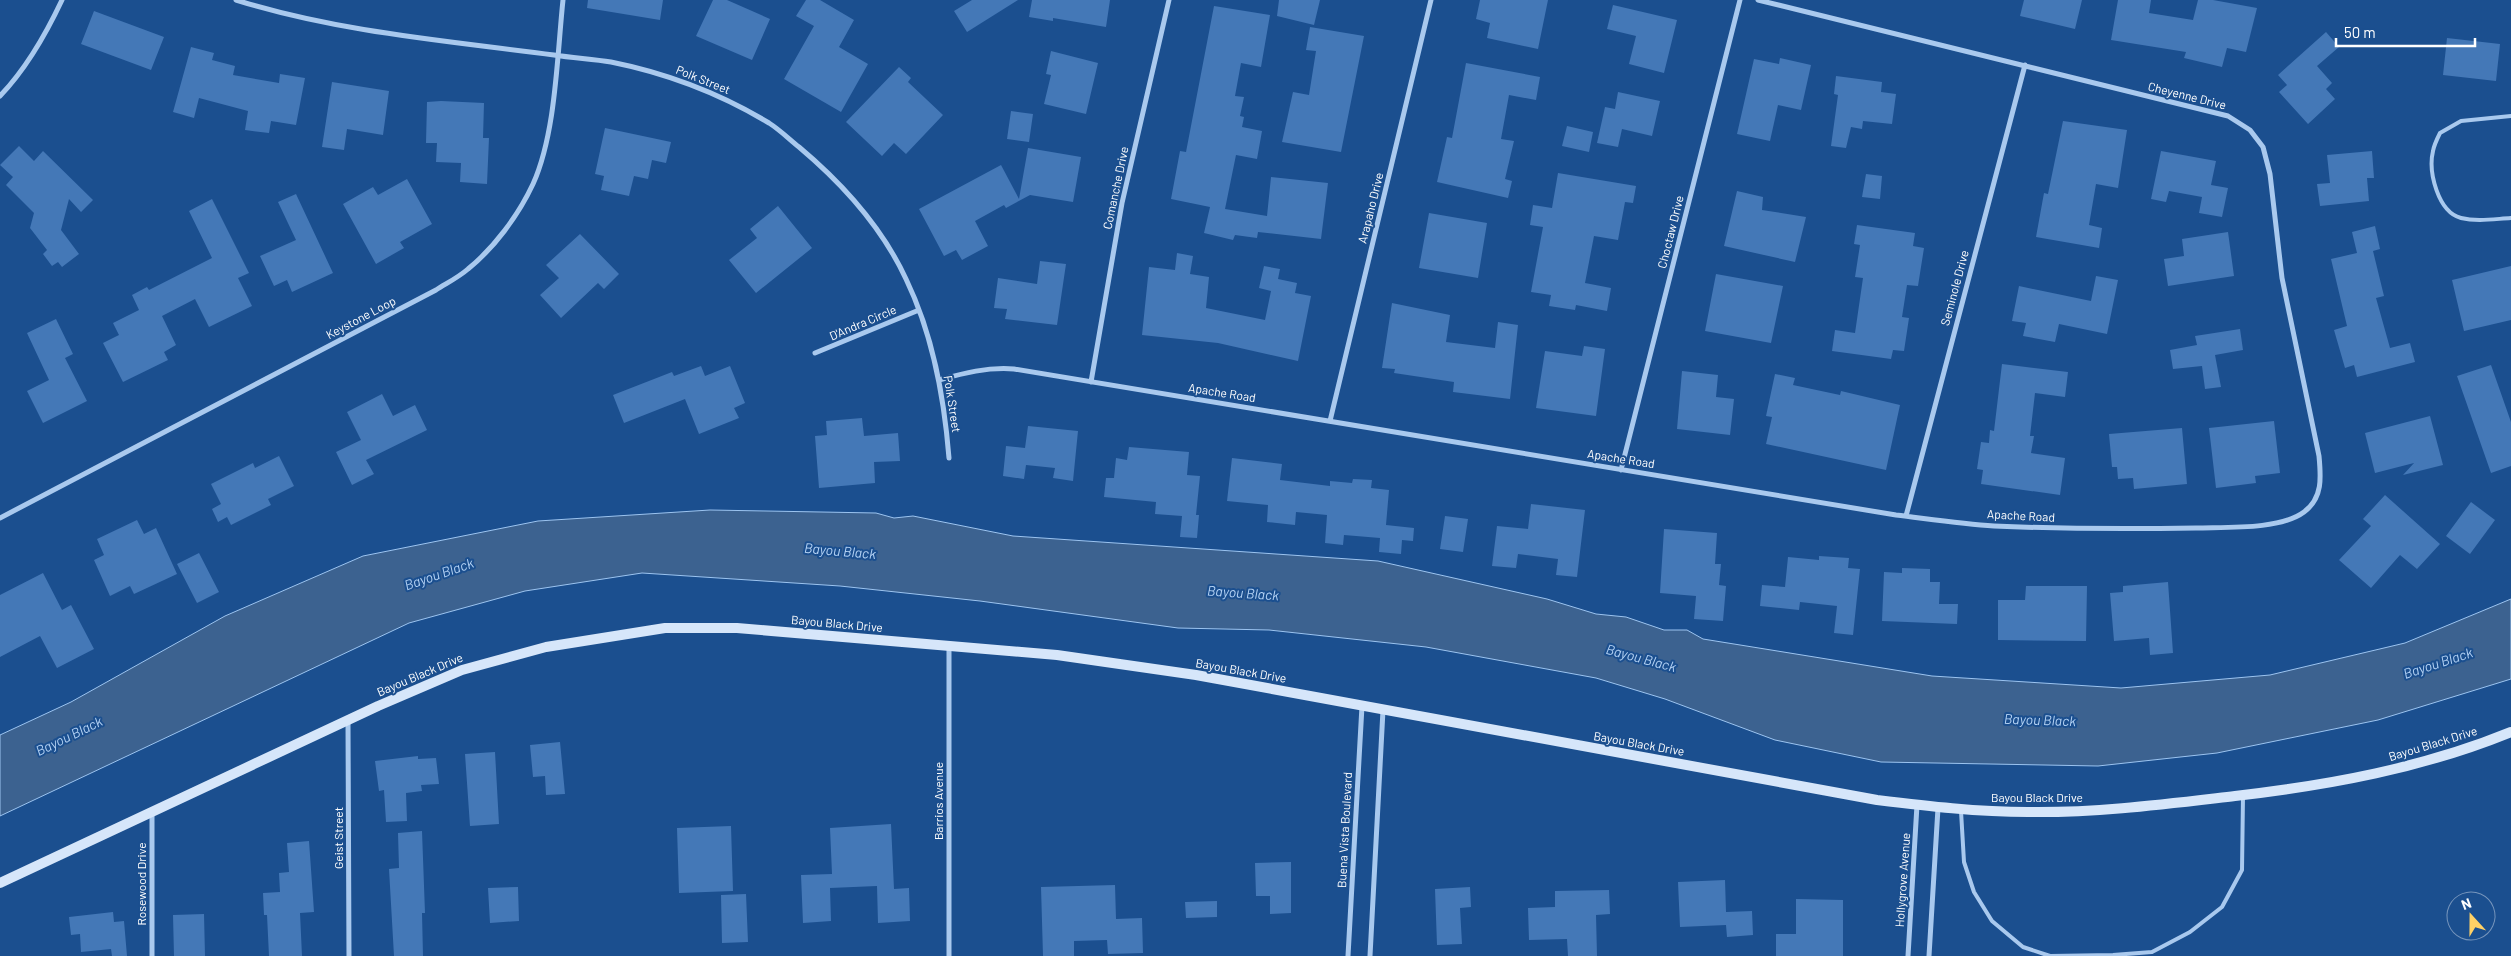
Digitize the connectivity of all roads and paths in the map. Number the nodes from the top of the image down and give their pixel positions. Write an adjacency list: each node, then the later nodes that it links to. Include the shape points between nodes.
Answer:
1 (62, 0): 10 (street, via 35,51)
2 (236, 0): 8 (street, Polk Street, via 359,28)
3 (563, 0): 8 (street, Keystone Loop)
4 (1170, 0): 16 (street, Comanche Drive, via 1122,203)
5 (1431, 0): 17 (street, Arapaho Drive)
6 (1740, 0): 19 (street, Choctaw Drive)
7 (1758, 0): 9 (street, Cheyenne Drive)
8 (557, 56): 13 (street, Polk Street, via 610,62 661,74 726,99 772,125 812,158 868,216 907,279); 22 (street, Keystone Loop, via 546,140 533,184 502,234 468,270 436,290)
9 (2025, 65): 20 (street, Cheyenne Drive, via 2228,116 2250,130 2263,147 2270,174 2282,278 2319,456 2321,483 2315,500); 21 (street, Seminole Drive)
10 (0, 96)
11 (2511, 116): 12 (lane, via 2461,122 2440,133 2432,153 2435,188 2448,209 2458,217 2477,221)
12 (2511, 218)
13 (918, 310): 14 (street, D'Andra Circle); 15 (street, Polk Street, via 930,339)
14 (815, 354)
15 (939, 380): 16 (street, Apache Road, via 994,368); 18 (street, Polk Street)
16 (1091, 382): 17 (street, Apache Road)
17 (1330, 421): 19 (street, Apache Road)
18 (949, 458)
19 (1621, 470): 21 (street, Apache Road)
20 (2304, 512): 21 (street, Apache Road, via 2274,524 2097,530 1993,526)
21 (1906, 516)
22 (0, 518)
23 (949, 646): 24 (main road, Bayou Black Drive, via 1057,654 1196,675); 26 (main road, Bayou Black Drive, via 737,628 665,628 546,647 462,670); 36 (street, Barrios Avenue)
24 (1362, 706): 25 (main road, Bayou Black Drive); 37 (street, Buena Vista Boulevard)
25 (1383, 710): 29 (main road, Bayou Black Drive); 38 (street)
26 (348, 720): 32 (main road, Bayou Black Drive); 35 (street, Geist Street)
27 (2511, 732): 28 (main road, Bayou Black Drive, via 2402,768 2321,786)
28 (2243, 795): 31 (main road, Bayou Black Drive, via 2077,811); 31 (lane, via 2242,870 2222,907 2190,932 2152,952 2113,955 2050,956 2024,948 1992,922 1974,892 1964,862)
29 (1918, 805): 30 (main road, Bayou Black Drive); 39 (street, Hollygrove Avenue)
30 (1938, 808): 31 (main road, Bayou Black Drive); 40 (street)
31 (1961, 809)
32 (152, 811): 33 (main road, Bayou Black Drive); 34 (street, Rosewood Drive)
33 (0, 883)
34 (152, 956)
35 (348, 956)
36 (949, 956)
37 (1348, 956)
38 (1370, 956)
39 (1908, 956)
40 (1929, 956)

